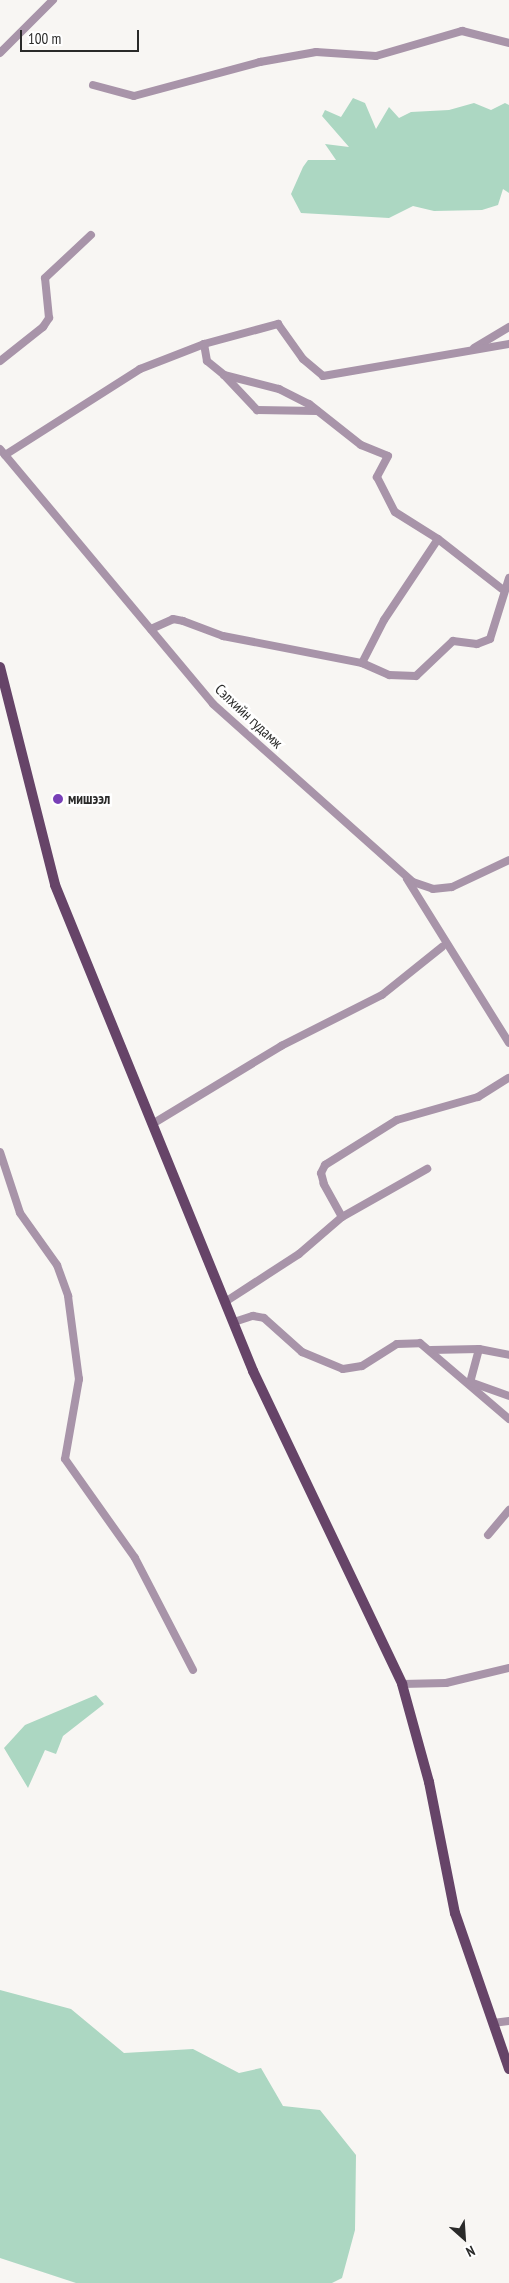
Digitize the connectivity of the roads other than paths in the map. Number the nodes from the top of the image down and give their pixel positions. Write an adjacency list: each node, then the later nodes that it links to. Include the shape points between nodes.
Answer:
1 (53, 0): 3 (street)
2 (509, 43): 4 (street, via 462,31 376,56 316,52 260,62 134,96)
3 (0, 53)
4 (93, 85)
5 (90, 235): 10 (street, via 45,278 50,318 43,328)
6 (509, 327): 9 (street)
7 (204, 344): 9 (street, via 278,324 303,359 323,376); 11 (street, via 207,361); 13 (street, via 140,369)
8 (509, 344): 9 (street)
9 (470, 350)
10 (0, 361)
11 (224, 375): 12 (street, via 279,389); 12 (street, via 257,410)
12 (317, 411): 14 (street, via 361,445 388,456 377,476 395,512)
13 (2, 452): 17 (street, Сэлхийн гудамж)
14 (438, 539): 16 (street); 18 (street, via 402,590)
15 (509, 578): 16 (street)
16 (502, 589): 18 (street, via 485,643 453,641 416,676 389,675)
17 (151, 629): 18 (street, via 173,619 223,636); 21 (street, Сэлхийн гудамж, via 213,704)
18 (362, 663)
19 (0, 667): 25 (main road, via 55,886)
20 (509, 860): 21 (street, Сэлхийн гудамж, via 452,887 433,889)
21 (405, 875): 23 (street)
22 (442, 947): 25 (street, via 382,995 281,1046 221,1086)
23 (509, 1043)
24 (509, 1078): 28 (street, via 478,1097 397,1120 325,1165 322,1178)
25 (154, 1123): 29 (main road)
26 (0, 1152): 40 (street, via 20,1213 57,1265 68,1296 79,1379 65,1459 135,1558)
27 (427, 1169): 28 (street)
28 (342, 1217): 29 (street, via 300,1254)
29 (225, 1302): 30 (main road)
30 (234, 1322): 32 (street, via 253,1316 264,1318 302,1352 343,1369 362,1366 397,1344 420,1343); 41 (main road, via 253,1371)
31 (479, 1349): 32 (street); 33 (street); 34 (street)
32 (431, 1350): 34 (street)
33 (509, 1355)
34 (470, 1382): 35 (street); 36 (street)
35 (509, 1396)
36 (509, 1419)
37 (509, 1510): 38 (street)
38 (488, 1536)
39 (509, 1668): 41 (street, via 446,1683)
40 (193, 1670)
41 (402, 1684): 43 (main road, via 429,1782 455,1913)
42 (509, 2021): 43 (street)
43 (493, 2023): 44 (main road)
44 (507, 2054): 45 (main road)
45 (509, 2069)

